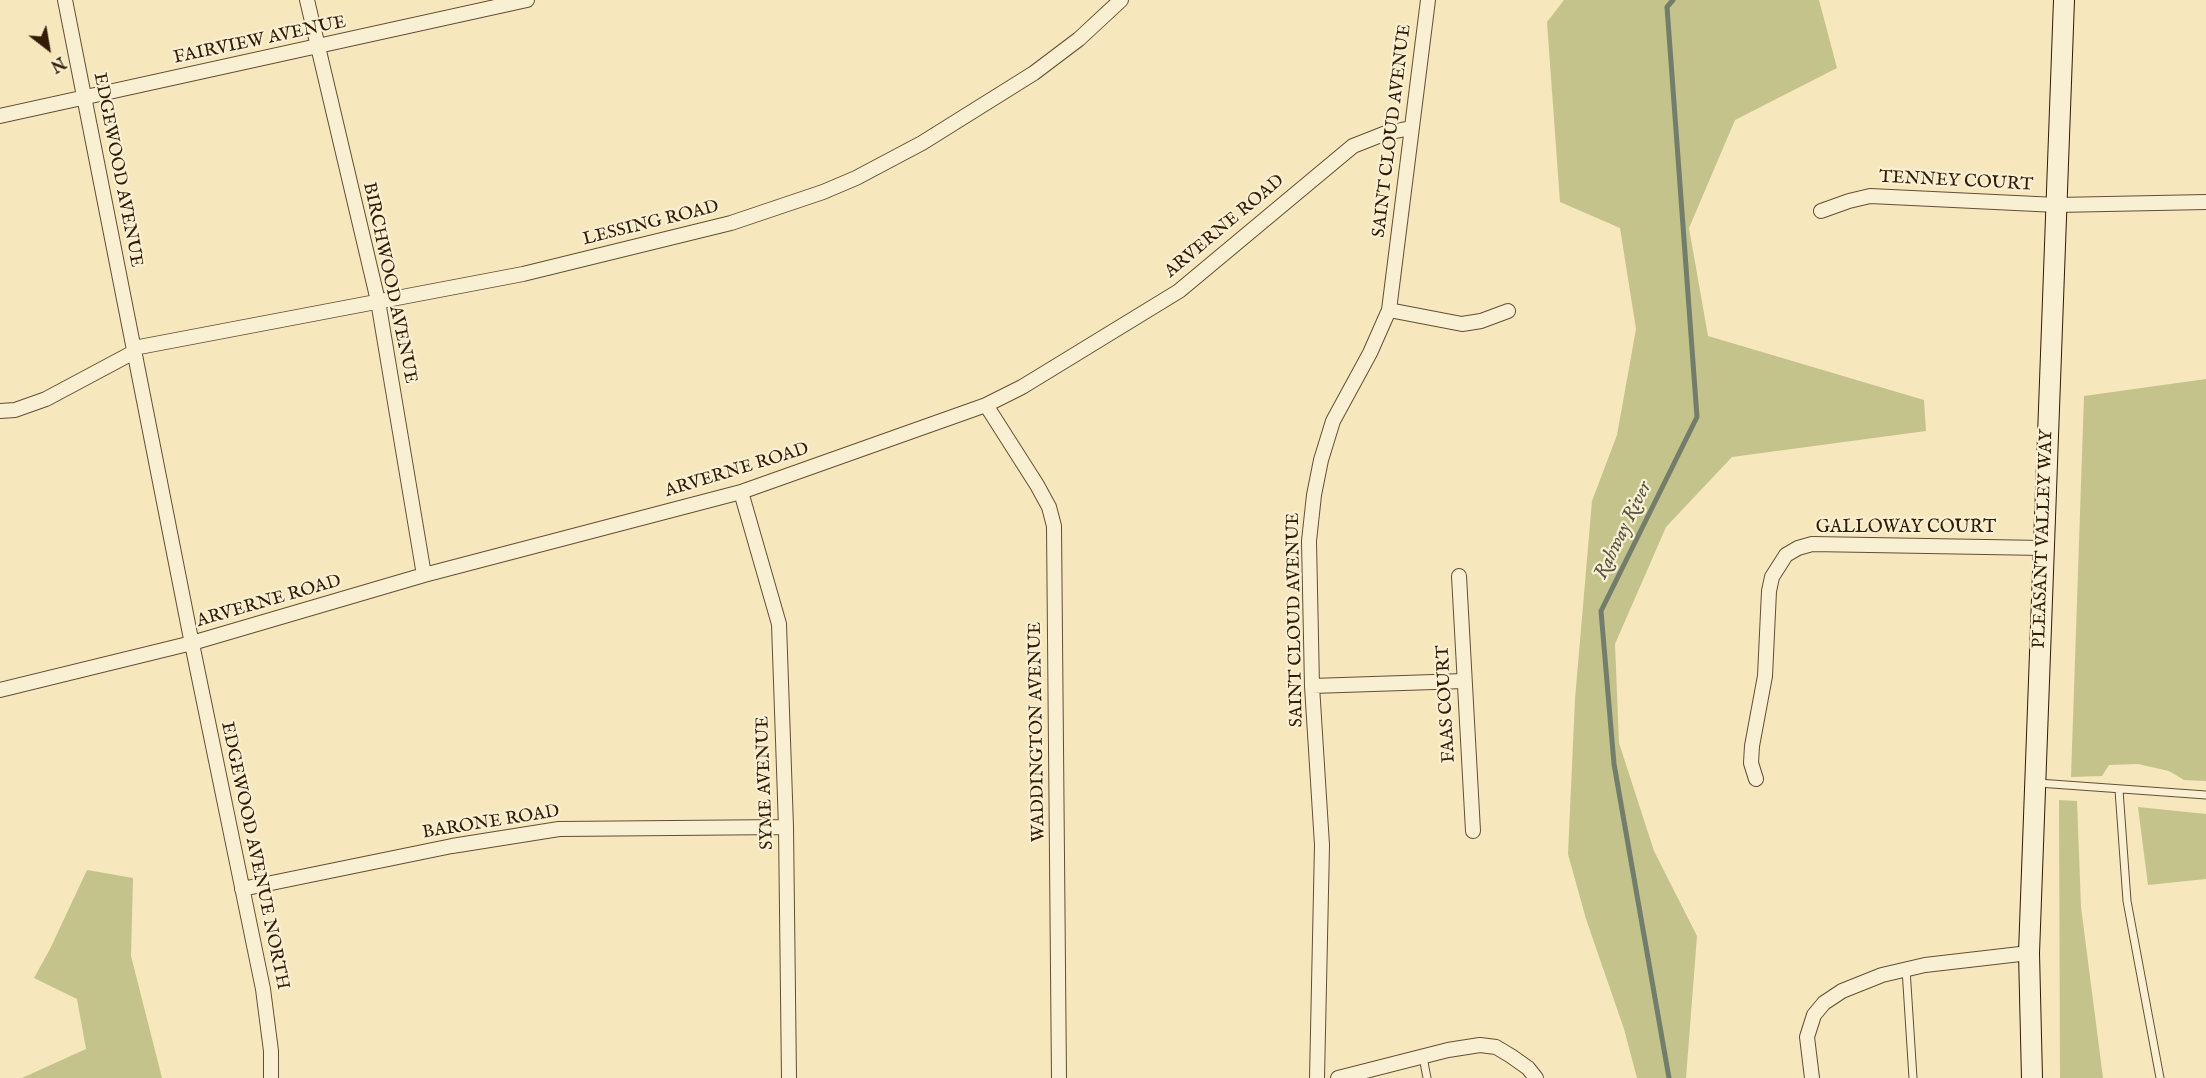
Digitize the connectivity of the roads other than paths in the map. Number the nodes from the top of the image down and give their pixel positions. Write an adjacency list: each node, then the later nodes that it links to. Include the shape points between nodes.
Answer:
1 (65, 0): 8 (street, EDGEWOOD AVENUE)
2 (308, 0): 7 (street, BIRCHWOOD AVENUE)
3 (527, 0): 7 (street, FAIRVIEW AVENUE)
4 (1121, 0): 14 (street, LESSING ROAD, via 1034,73 922,142 834,187 731,223 523,274)
5 (1428, 0): 10 (street, SAINT CLOUD AVENUE)
6 (2064, 0): 12 (main road, PLEASANT VALLEY WAY)
7 (318, 46): 8 (street, FAIRVIEW AVENUE); 14 (street, BIRCHWOOD AVENUE)
8 (85, 98): 9 (street, FAIRVIEW AVENUE); 17 (street, EDGEWOOD AVENUE)
9 (0, 116)
10 (1411, 128): 15 (street, SAINT CLOUD AVENUE); 18 (street, ARVERNE ROAD, via 1353,146 1179,291)
11 (2206, 202): 12 (street, TENNEY COURT)
12 (2056, 205): 13 (street, TENNEY COURT, via 1870,196); 21 (main road, PLEASANT VALLEY WAY)
13 (1821, 212)
14 (378, 301): 17 (street, LESSING ROAD); 22 (street, BIRCHWOOD AVENUE)
15 (1389, 310): 16 (street, via 1462,324); 26 (street, SAINT CLOUD AVENUE, via 1371,353 1333,421 1321,460 1309,541)
16 (1508, 311)
17 (134, 350): 19 (street, LESSING ROAD, via 46,399); 24 (street, EDGEWOOD AVENUE)
18 (986, 405): 20 (street, ARVERNE ROAD); 40 (street, WADDINGTON AVENUE, via 1037,485 1054,526)
19 (0, 411)
20 (741, 492): 22 (street, ARVERNE ROAD); 32 (street, SYME AVENUE, via 779,624)
21 (2043, 548): 28 (street, GALLOWAY COURT, via 1812,544 1786,555 1772,577 1769,591 1765,676 1752,746 1751,764); 29 (main road, PLEASANT VALLEY WAY)
22 (424, 575): 24 (street, ARVERNE ROAD)
23 (1459, 576): 25 (street, FAAS COURT)
24 (192, 643): 27 (street, ARVERNE ROAD); 34 (street, EDGEWOOD AVENUE NORTH)
25 (1464, 681): 26 (street); 33 (street, FAAS COURT)
26 (1312, 686): 41 (street, SAINT CLOUD AVENUE, via 1322,845)
27 (0, 690)
28 (1756, 779)
29 (2035, 783): 30 (lane); 35 (main road, PLEASANT VALLEY WAY)
30 (2119, 790): 31 (lane); 48 (lane, via 2127,901)
31 (2206, 795)
32 (786, 827): 34 (street, BARONE ROAD, via 559,829 452,846); 39 (street, SYME AVENUE)
33 (1473, 831)
34 (242, 889): 38 (street, EDGEWOOD AVENUE NORTH, via 268,1022)
35 (2029, 953): 36 (street); 47 (main road, PLEASANT VALLEY WAY)
36 (1906, 969): 45 (street, via 1842,990 1824,1003 1814,1015 1807,1037); 46 (lane)
37 (1423, 1057): 42 (street); 43 (lane); 44 (street, via 1480,1045 1496,1047 1528,1068)
38 (271, 1078)
39 (789, 1078)
40 (1059, 1078)
41 (1317, 1078)
42 (1338, 1078)
43 (1427, 1078)
44 (1536, 1078)
45 (1812, 1078)
46 (1913, 1078)
47 (2032, 1078)
48 (2160, 1078)

